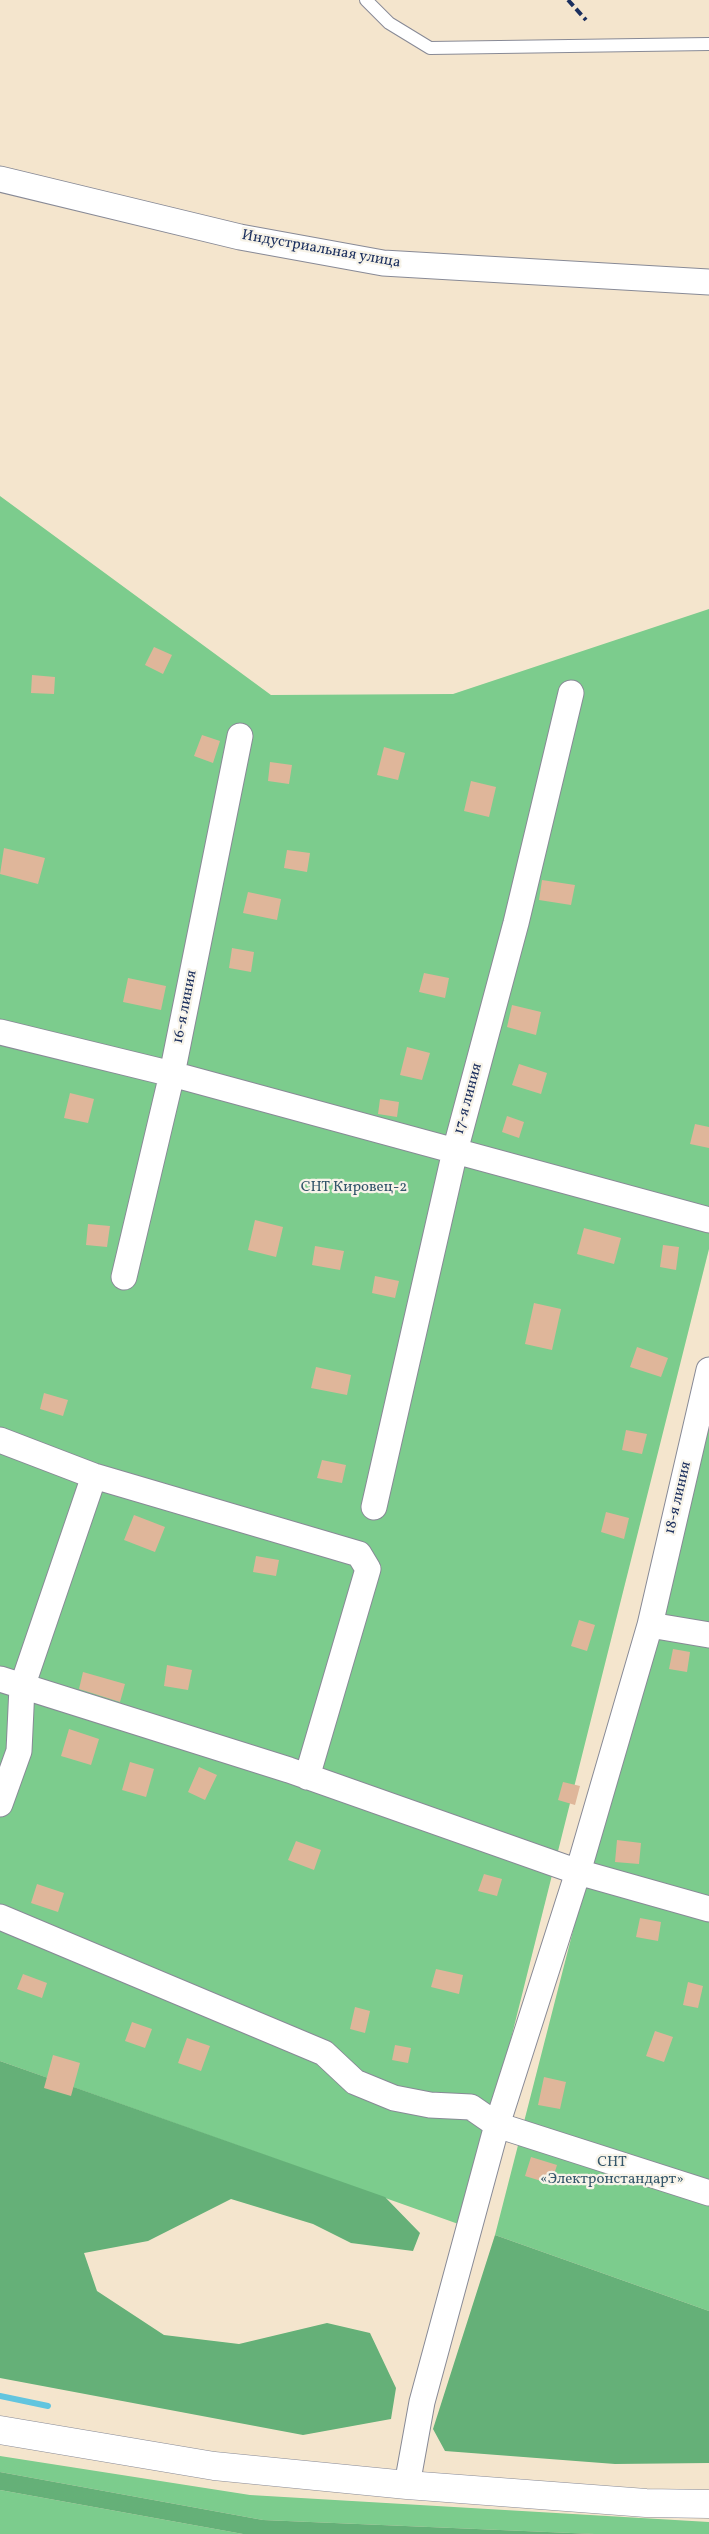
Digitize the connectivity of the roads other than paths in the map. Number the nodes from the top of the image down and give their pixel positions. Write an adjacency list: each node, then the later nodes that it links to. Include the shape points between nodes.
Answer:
1 (366, 0): 2 (lane, via 389,23 430,48)
2 (709, 44)
3 (0, 179): 4 (street, Индустриальная улица, via 240,237 383,263)
4 (709, 282)
5 (571, 693): 9 (street, 17-я линия, via 516,923)
6 (240, 736): 8 (street, 16-я линия)
7 (0, 1032): 8 (street)
8 (172, 1074): 9 (street); 11 (street, 16-я линия)
9 (455, 1151): 10 (street); 15 (street, 17-я линия)
10 (709, 1220)
11 (124, 1277)
12 (709, 1370): 16 (street, 18-я линия)
13 (0, 1440): 14 (street)
14 (94, 1476): 18 (street); 19 (street, via 359,1554 368,1569)
15 (374, 1507)
16 (650, 1626): 17 (street); 21 (street, 18-я линия)
17 (709, 1635)
18 (11, 1683): 19 (street); 20 (street, via 19,1751)
19 (307, 1777): 21 (street)
20 (0, 1804)
21 (578, 1872): 22 (street); 24 (street, 18-я линия)
22 (709, 1909)
23 (0, 1917): 24 (street, via 324,2053 355,2082 394,2098 430,2105 471,2107)
24 (497, 2124): 25 (street); 27 (street, 18-я линия, via 422,2402)
25 (709, 2193)
26 (0, 2430): 27 (main road, via 214,2466)
27 (407, 2485): 28 (main road, via 646,2503)
28 (709, 2504)

